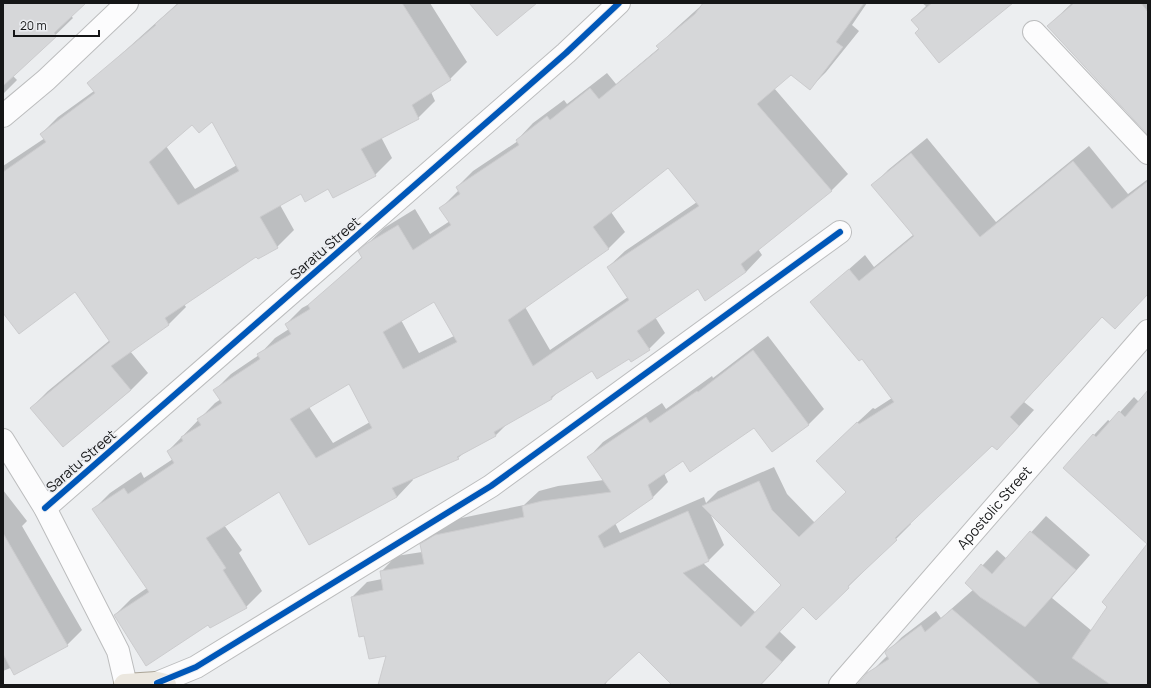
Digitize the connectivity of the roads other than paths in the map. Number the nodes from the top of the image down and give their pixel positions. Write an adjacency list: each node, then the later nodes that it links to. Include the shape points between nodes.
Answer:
1 (126, 3): 4 (street, via 46,80)
2 (619, 3): 9 (street, Saratu Street, via 560,58)
3 (1034, 32): 5 (street)
4 (3, 116)
5 (1148, 153)
6 (840, 232): 10 (street, via 491,486 196,667)
7 (1148, 331): 12 (street, Apostolic Street)
8 (3, 440): 9 (street)
9 (45, 508): 11 (street, via 118,651)
10 (161, 684): 11 (main road)
11 (125, 685)
12 (840, 685)

